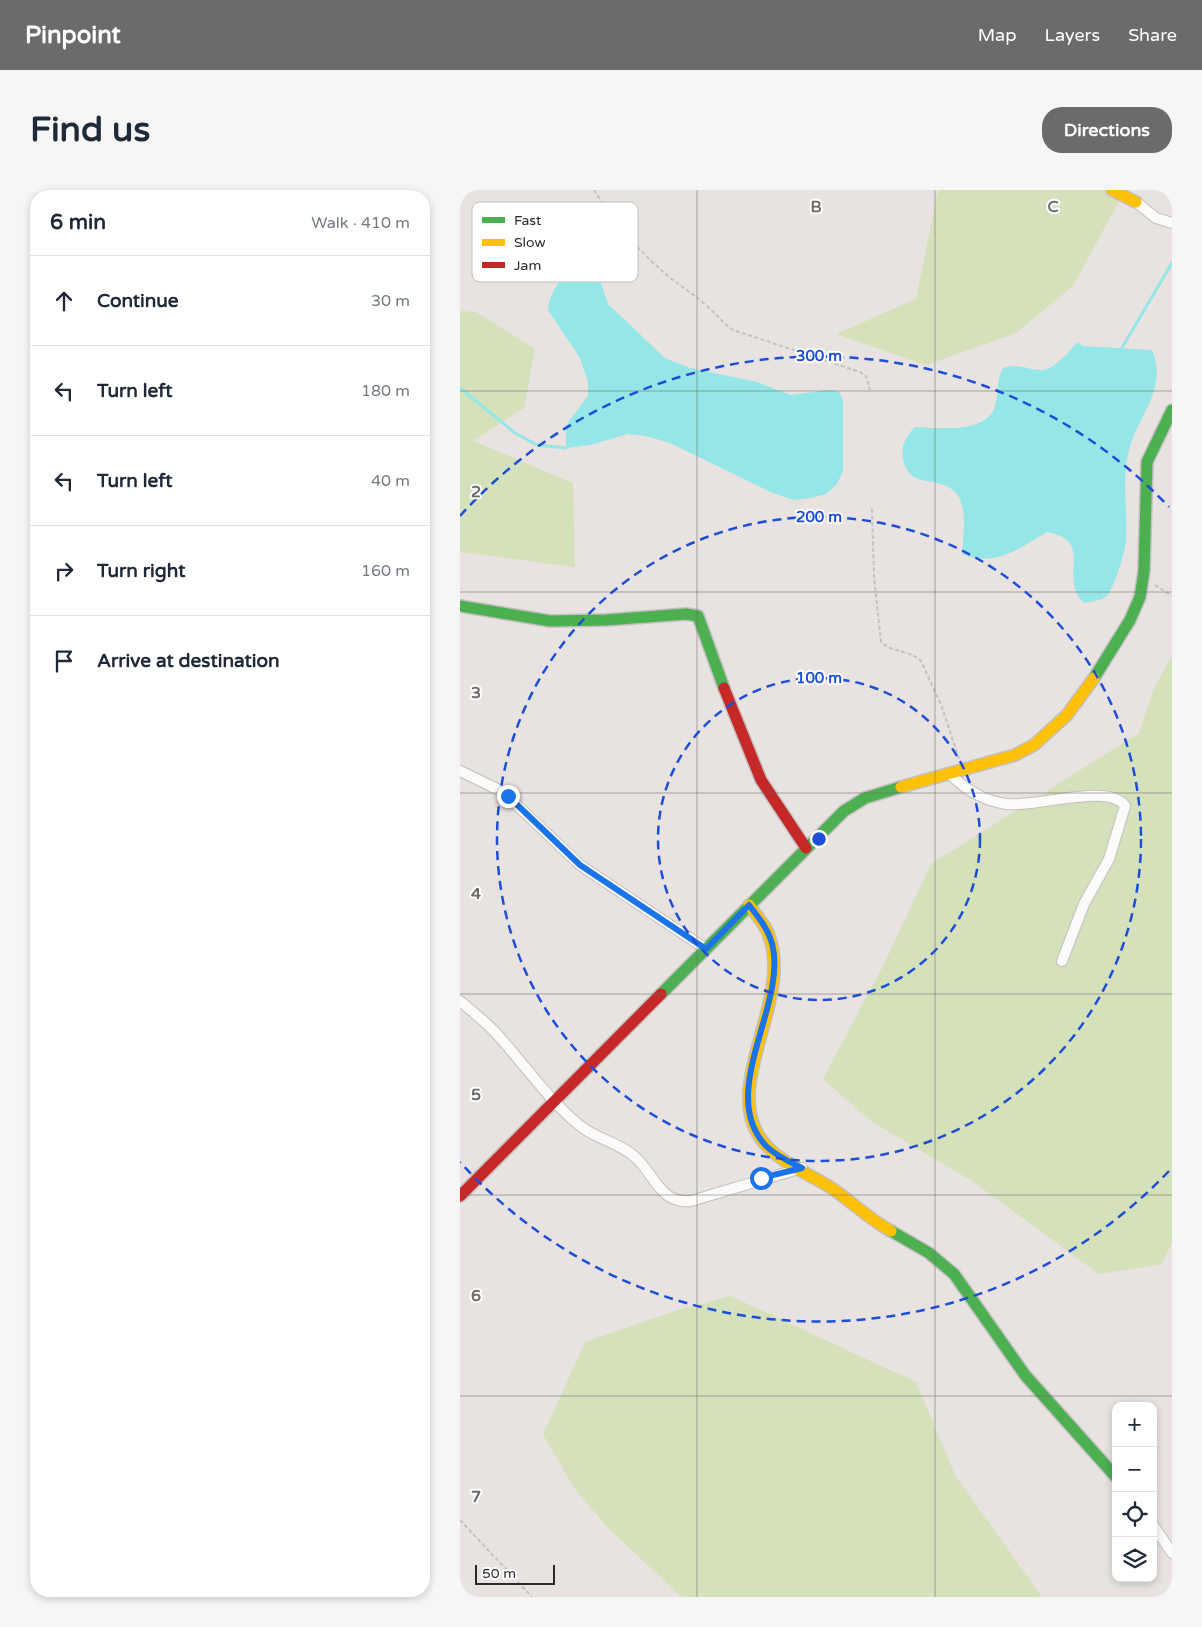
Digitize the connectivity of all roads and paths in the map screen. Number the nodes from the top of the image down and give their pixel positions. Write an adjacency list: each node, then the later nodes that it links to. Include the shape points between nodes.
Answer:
1 (594, 190): 3 (path)
2 (1112, 190): 4 (street)
3 (602, 202)
4 (1136, 202): 5 (street, via 1156,218)
5 (1172, 223)
6 (638, 247): 7 (path, via 733,330 860,372 866,376)
7 (870, 390)
8 (1172, 410): 10 (street, via 1147,462)
9 (872, 509): 13 (path, via 874,577 881,642 887,648 916,656 921,661 942,706)
10 (1143, 580): 11 (path); 13 (street, via 1130,620 1058,726 1025,751)
11 (1172, 596)
12 (460, 606): 16 (street, via 550,621 698,616 761,780)
13 (963, 770): 15 (street)
14 (460, 771): 18 (street, via 503,792 580,865)
15 (950, 774): 16 (street, via 864,798 844,811); 19 (street, via 963,788 998,803 1036,804 1098,795 1117,798 1125,806 1109,859 1084,904)
16 (806, 848): 17 (street)
17 (749, 905): 18 (street); 22 (street, via 774,948 774,975 749,1081 749,1107 765,1145)
18 (706, 949): 21 (street)
19 (1062, 961)
20 (460, 1001): 21 (street, via 501,1038)
21 (554, 1102): 22 (street, via 580,1126 635,1157 664,1194 675,1200 697,1200); 23 (street)
22 (802, 1168): 24 (street, via 846,1198 869,1219 929,1253 954,1274 1025,1375)
23 (460, 1196)
24 (1112, 1473)
25 (460, 1520): 28 (path)
26 (1157, 1531): 27 (street)
27 (1172, 1554)
28 (532, 1597)

